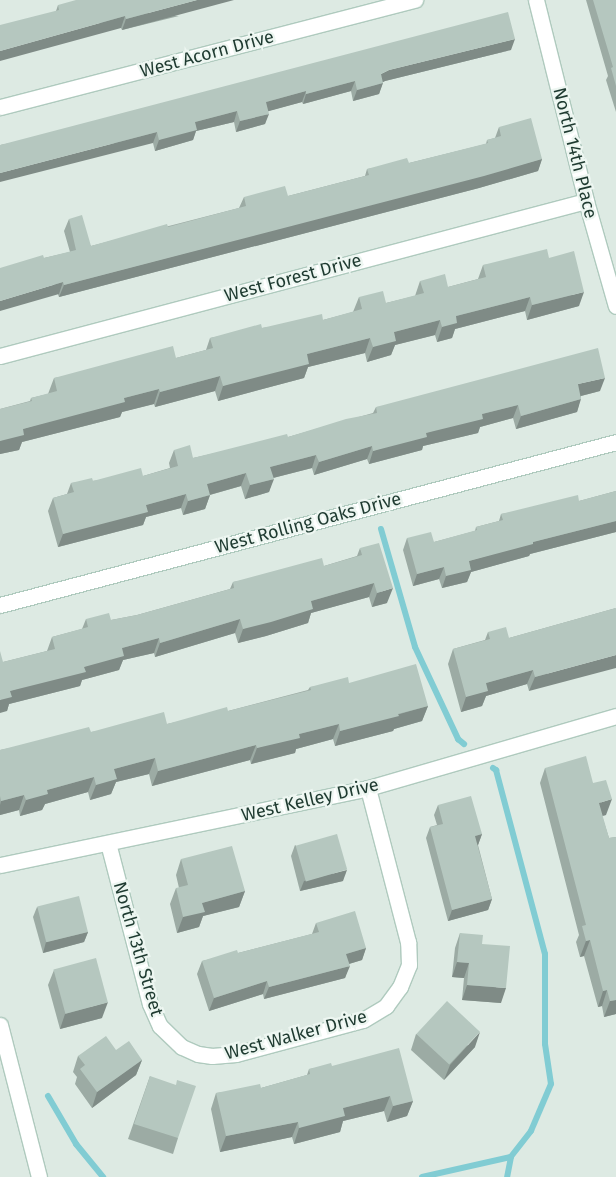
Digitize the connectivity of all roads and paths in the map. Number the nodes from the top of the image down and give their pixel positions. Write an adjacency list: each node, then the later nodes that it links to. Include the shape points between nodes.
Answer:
1 (415, 0): 3 (street, West Acorn Drive)
2 (536, 0): 4 (street, North 14th Place)
3 (0, 107)
4 (586, 201): 5 (street, North 14th Place); 6 (street, West Forest Drive)
5 (616, 306)
6 (0, 356)
7 (616, 442): 8 (street, West Rolling Oaks Drive)
8 (0, 605)
9 (616, 716): 10 (street, West Kelley Drive)
10 (368, 788): 11 (street, West Kelley Drive); 14 (street, West Walker Drive, via 409,948 409,965 400,988 380,1010 350,1024 224,1056 198,1054)
11 (108, 843): 12 (street, West Kelley Drive); 14 (street, North 13th Street, via 150,1004 165,1033)
12 (0, 865)
13 (0, 1025): 15 (street)
14 (182, 1047)
15 (39, 1177)

